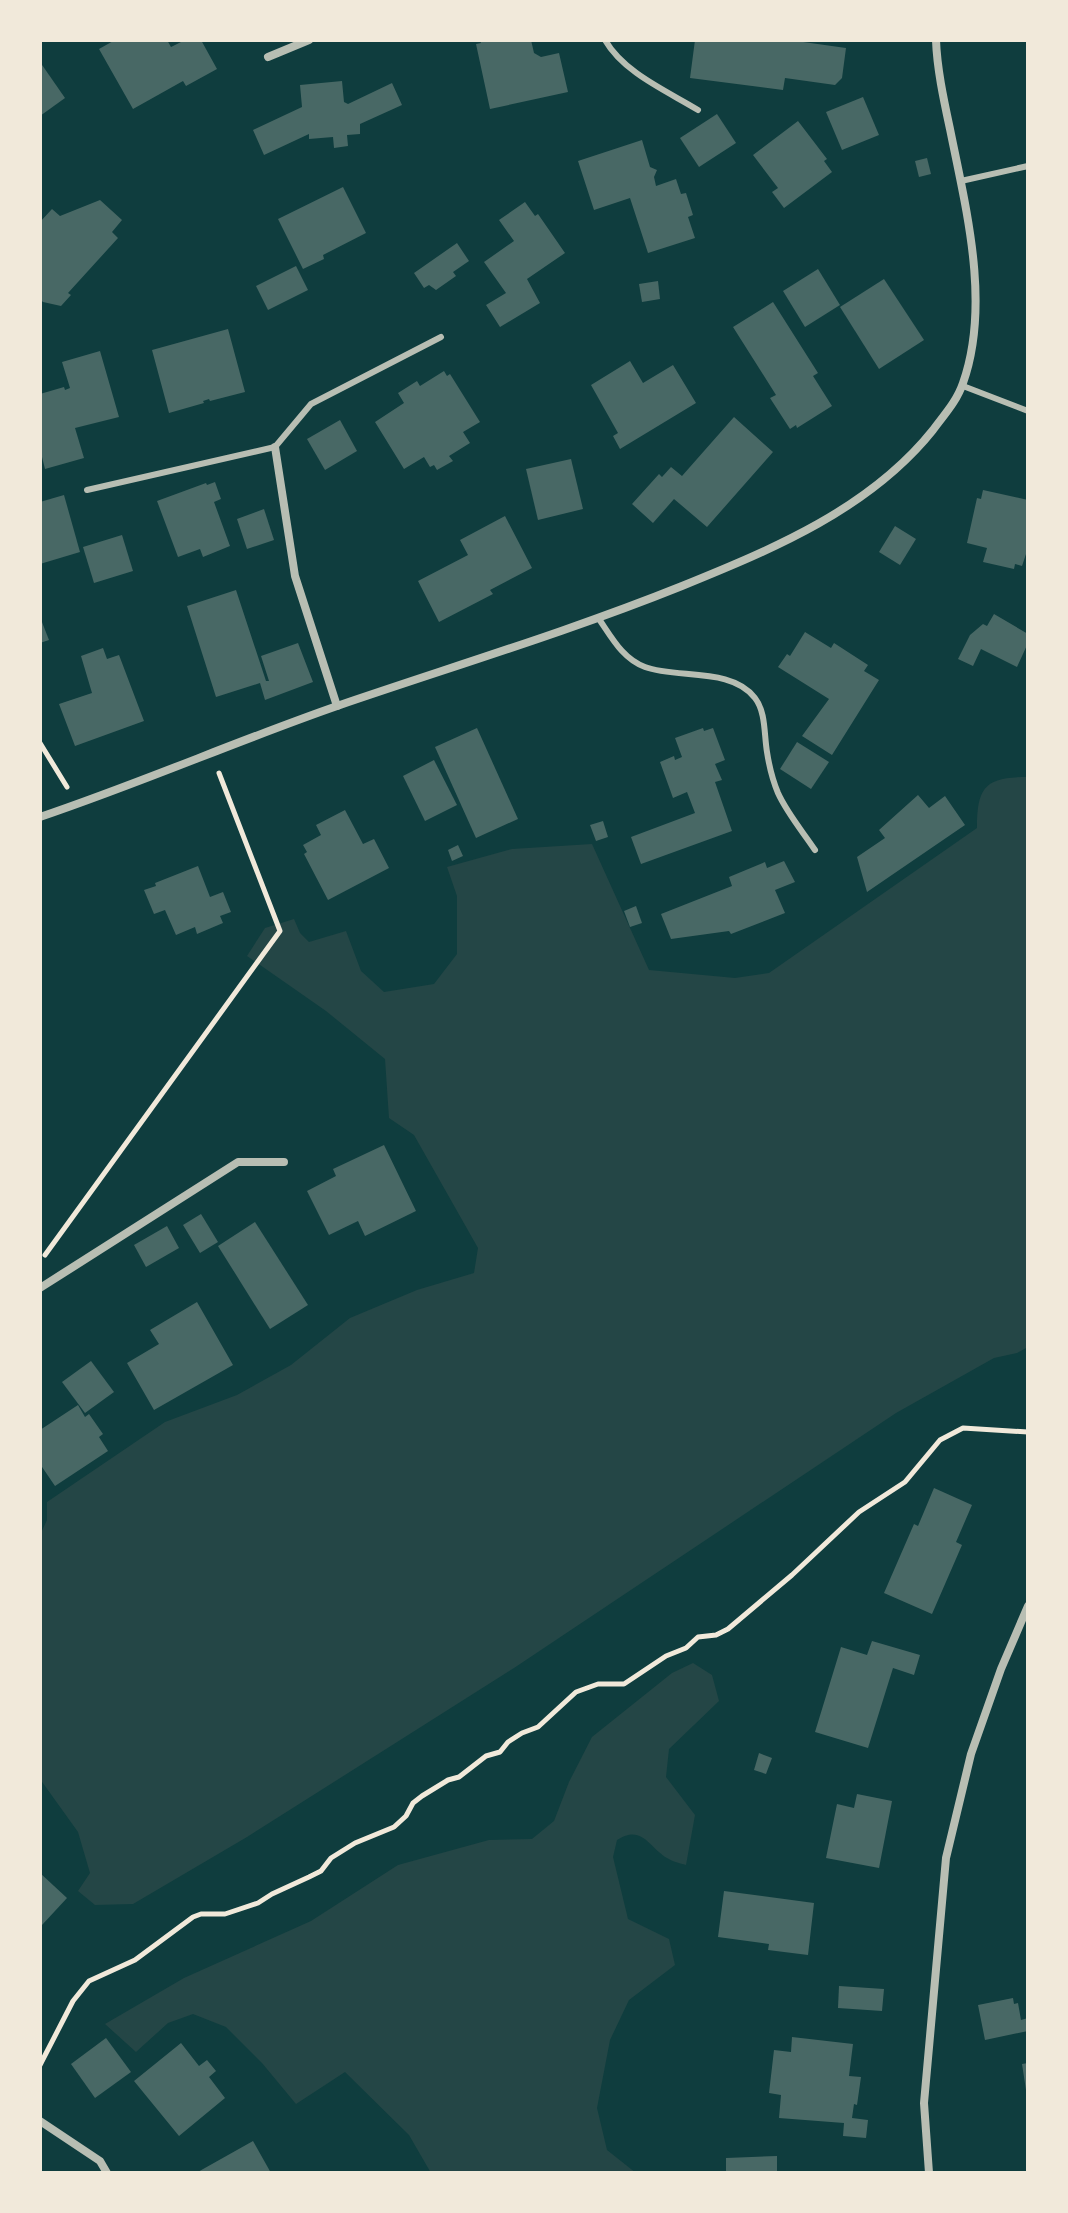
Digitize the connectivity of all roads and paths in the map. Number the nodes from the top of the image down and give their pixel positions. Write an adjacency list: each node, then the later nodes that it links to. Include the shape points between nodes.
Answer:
1 (309, 40): 4 (street)
2 (605, 40): 5 (lane, via 644,78)
3 (936, 40): 7 (street)
4 (268, 57)
5 (698, 110)
6 (1028, 166): 7 (lane)
7 (961, 181): 9 (street, via 976,333)
8 (441, 337): 11 (lane, via 311,404)
9 (963, 386): 10 (lane); 13 (street, via 923,442 848,506 743,561)
10 (1028, 411)
11 (275, 447): 12 (lane); 14 (street, via 295,576)
12 (87, 490)
13 (599, 619): 14 (street); 19 (lane, via 620,652 643,667 701,674 737,684 756,698 779,794)
14 (337, 706): 16 (street)
15 (40, 743): 17 (path)
16 (211, 753): 17 (street); 21 (path, via 280,931)
17 (78, 804): 18 (street)
18 (40, 817)
19 (815, 850)
20 (284, 1162): 22 (street, via 238,1162)
21 (40, 1261)
22 (40, 1288)
23 (1028, 1432): 25 (path, via 963,1428 940,1440 905,1482 859,1512 728,1629 698,1637 624,1684 598,1684 576,1692 538,1727 422,1796 394,1827 355,1843 321,1871 258,1903 193,1917 135,1960 89,1981)
24 (1028, 1606): 28 (street, via 971,1754 946,1858 924,2103)
25 (40, 2065)
26 (40, 2121): 27 (street, via 100,2161)
27 (107, 2173)
28 (929, 2173)

